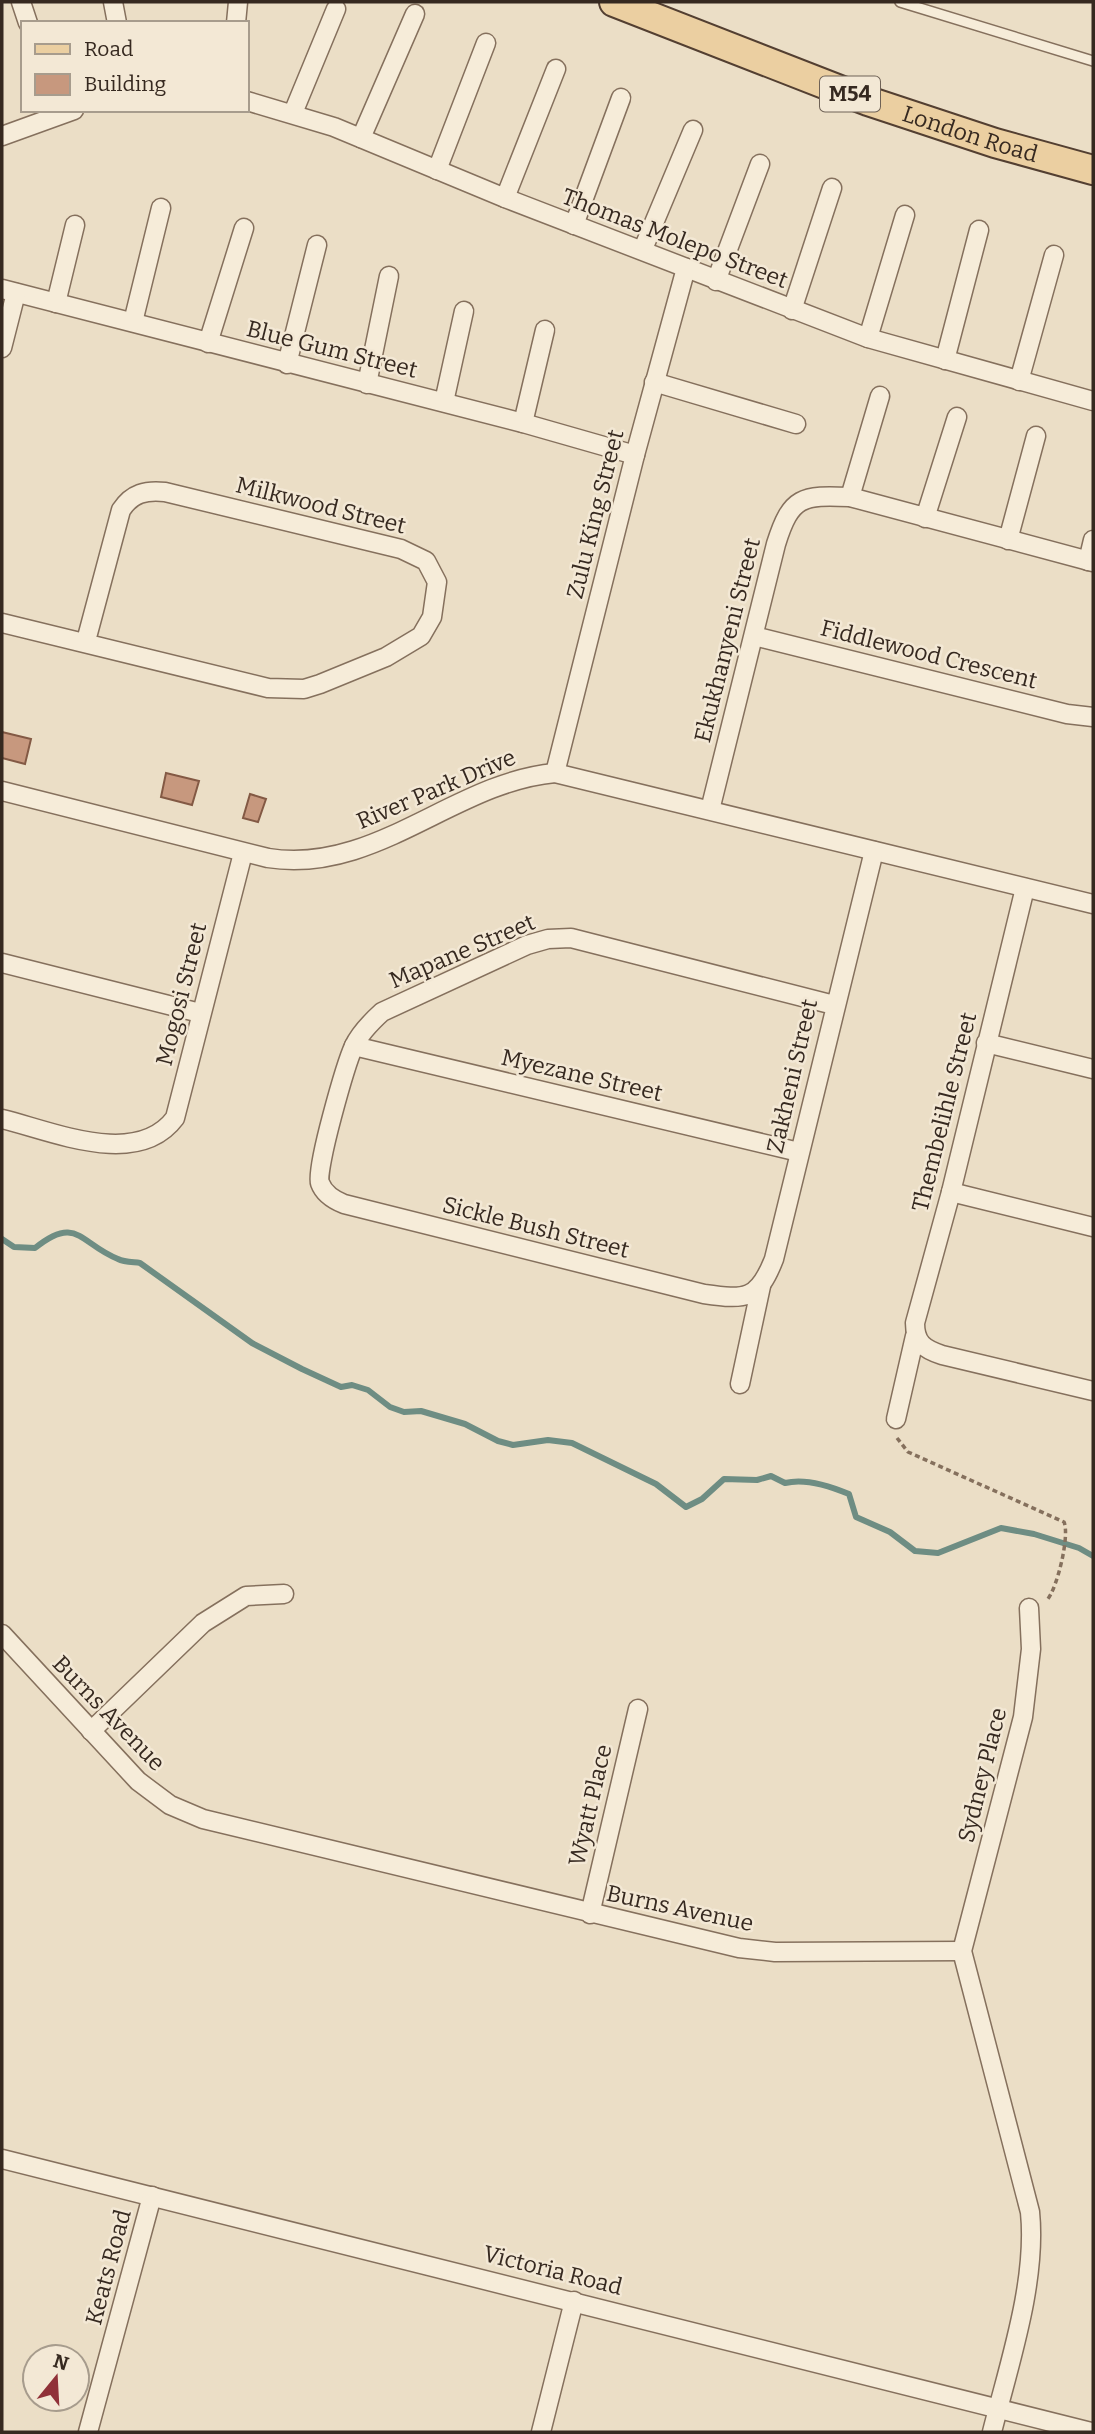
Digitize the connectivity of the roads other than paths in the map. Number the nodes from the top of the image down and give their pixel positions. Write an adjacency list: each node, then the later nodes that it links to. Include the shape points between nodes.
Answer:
1 (21, 2): 9 (street)
2 (113, 2): 10 (street)
3 (238, 2): 11 (street)
4 (614, 2): 25 (main road, London Road / M54, via 868,101)
5 (667, 2): 22 (main road, London Road / M54, via 835,75 962,120)
6 (900, 2): 13 (lane)
7 (336, 9): 18 (street)
8 (415, 14): 21 (street)
9 (27, 21)
10 (117, 21)
11 (236, 21)
12 (486, 43): 24 (street)
13 (1093, 61)
14 (556, 69): 27 (street)
15 (621, 98): 31 (street)
16 (248, 101): 18 (street, Thomas Molepo Street)
17 (63, 112): 20 (street)
18 (293, 113): 21 (street, Thomas Molepo Street)
19 (693, 130): 35 (street)
20 (2, 136)
21 (361, 138): 24 (street, Thomas Molepo Street)
22 (1093, 155)
23 (760, 164): 39 (street)
24 (437, 170): 27 (street, Thomas Molepo Street)
25 (1093, 170)
26 (832, 188): 42 (street)
27 (505, 198): 31 (street, Thomas Molepo Street)
28 (161, 208): 44 (street)
29 (905, 215): 46 (street)
30 (75, 225): 41 (street)
31 (574, 225): 35 (street, Thomas Molepo Street)
32 (244, 228): 47 (street)
33 (979, 230): 49 (street)
34 (317, 245): 50 (street)
35 (643, 249): 37 (street, Thomas Molepo Street)
36 (1054, 255): 51 (street)
37 (686, 268): 39 (street, Thomas Molepo Street); 52 (street, Zulu King Street)
38 (389, 276): 53 (street)
39 (716, 281): 42 (street, Thomas Molepo Street)
40 (9, 291): 41 (street, Blue Gum Street); 48 (street)
41 (56, 303): 44 (street, Blue Gum Street)
42 (792, 310): 46 (street, Thomas Molepo Street)
43 (464, 311): 56 (street)
44 (133, 322): 47 (street, Blue Gum Street)
45 (545, 330): 58 (street)
46 (868, 338): 49 (street, Thomas Molepo Street)
47 (208, 343): 50 (street, Blue Gum Street)
48 (2, 348)
49 (945, 360): 51 (street, Thomas Molepo Street)
50 (287, 363): 53 (street, Blue Gum Street)
51 (1019, 381): 55 (street, Thomas Molepo Street)
52 (654, 382): 59 (street); 61 (street, Zulu King Street)
53 (367, 384): 56 (street, Blue Gum Street)
54 (880, 396): 62 (street)
55 (1093, 401)
56 (444, 402): 58 (street, Blue Gum Street)
57 (957, 417): 63 (street)
58 (523, 423): 61 (street, Blue Gum Street)
59 (796, 424)
60 (1036, 436): 64 (street)
61 (635, 455): 71 (street, Zulu King Street)
62 (850, 497): 63 (street); 68 (street, Ekukhanyeni Street, via 799,500 782,524)
63 (925, 518): 64 (street)
64 (1008, 540): 66 (street)
65 (1093, 540): 66 (street)
66 (1091, 561)
67 (2, 623): 69 (street, Milkwood Street)
68 (754, 636): 70 (street, Fiddlewood Crescent); 73 (street, Ekukhanyeni Street)
69 (86, 641): 69 (street, Milkwood Street, via 268,688 304,689 386,657 421,636 432,617 438,582 426,561 401,549 165,492 146,492 133,496 121,510)
70 (1093, 717)
71 (555, 773): 73 (street, River Park Drive); 75 (street, River Park Drive, via 508,783 330,858 288,862)
72 (2, 791): 75 (street, River Park Drive)
73 (710, 810): 74 (street, River Park Drive)
74 (874, 851): 76 (street, River Park Drive); 79 (street, Zakheni Street)
75 (243, 853): 80 (street, Mogosi Street)
76 (1025, 888): 77 (street, River Park Drive); 81 (street, Thembelihle Street)
77 (1093, 904)
78 (2, 962): 80 (street)
79 (834, 1005): 82 (street, Mapane Street, via 623,949 571,938 548,939 382,1012); 85 (street, Zakheni Street)
80 (200, 1013): 84 (street, Mogosi Street, via 174,1118 152,1138 129,1146 113,1145)
81 (986, 1043): 83 (street); 87 (street, Thembelihle Street)
82 (354, 1046): 85 (street, Myezane Street); 86 (street, Mapane Street, via 321,1160 319,1181)
83 (1093, 1069)
84 (2, 1119)
85 (799, 1152): 89 (street, Zakheni Street, via 774,1259)
86 (325, 1191): 89 (street, Sickle Bush Street, via 344,1204 704,1294 740,1298)
87 (951, 1192): 88 (street); 90 (street, Thembelihle Street, via 915,1323)
88 (1093, 1227)
89 (761, 1286): 91 (street, Zakheni Street)
90 (918, 1341): 92 (street, via 942,1355); 93 (street, Thembelihle Street)
91 (740, 1384)
92 (1093, 1391)
93 (895, 1419)
94 (285, 1594): 98 (street, via 246,1596 203,1623)
95 (1029, 1608): 100 (street, Sydney Place, via 1031,1649 1023,1717)
96 (2, 1634): 98 (street, Burns Avenue)
97 (638, 1709): 99 (street, Wyatt Place)
98 (91, 1731): 99 (street, Burns Avenue, via 138,1781 186,1813)
99 (590, 1914): 100 (street, Burns Avenue, via 775,1952)
100 (962, 1951): 104 (street, via 1030,2212 1032,2237 1027,2284)
101 (2, 2159): 102 (street, Victoria Road)
102 (152, 2196): 103 (street, Victoria Road); 105 (street, Keats Road)
103 (574, 2301): 104 (street, Victoria Road); 106 (street)
104 (998, 2409): 107 (street); 108 (street, Victoria Road)
105 (88, 2432)
106 (541, 2432)
107 (992, 2432)
108 (1091, 2432)

